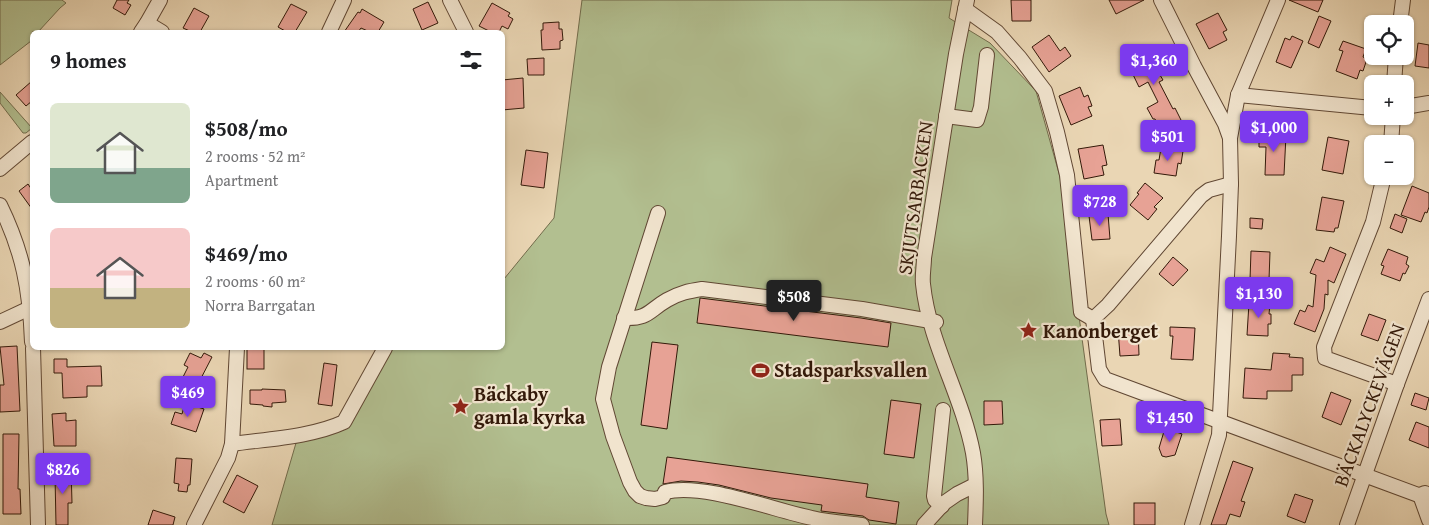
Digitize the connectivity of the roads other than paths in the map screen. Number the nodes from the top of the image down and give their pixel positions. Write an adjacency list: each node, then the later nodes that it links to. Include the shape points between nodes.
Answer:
1 (160, 0): 9 (street)
2 (344, 0): 10 (street)
3 (450, 0): 11 (street)
4 (1161, 0): 18 (street)
5 (1278, 0): 13 (street)
6 (1404, 0): 8 (street)
7 (966, 5): 17 (street, SKJUTSARBACKEN); 29 (street, via 997,32 1045,91 1067,175 1081,312)
8 (1402, 15)
9 (144, 28)
10 (330, 30)
11 (465, 30)
12 (987, 55): 17 (street, via 977,120)
13 (1238, 95): 16 (street); 18 (street)
14 (1429, 103): 15 (street)
15 (1414, 106)
16 (1364, 107)
17 (946, 116): 31 (street, SKJUTSARBACKEN, via 924,258 923,283)
18 (1230, 138): 21 (street)
19 (30, 144): 20 (street)
20 (0, 169)
21 (1231, 184): 29 (street, via 1209,190 1201,196); 37 (street)
22 (1382, 185): 35 (street, via 1373,222 1324,347 1325,358)
23 (0, 205): 25 (street, via 20,253)
24 (658, 213): 28 (street)
25 (30, 298)
26 (1429, 300): 35 (street, BÄCKALYCKEVÄGEN)
27 (30, 309): 30 (street)
28 (624, 318): 31 (street, via 638,319 666,300 702,289 862,309); 46 (street, via 603,399 630,482 640,496 655,499 671,491 718,494 813,518)
29 (1093, 319): 37 (street, via 1099,369 1105,379)
30 (0, 322)
31 (933, 322): 40 (street, SKJUTSARBACKEN, via 940,356 973,453)
32 (33, 350): 44 (street)
33 (237, 350): 38 (street)
34 (384, 350): 38 (street, via 344,422 331,428)
35 (1397, 384): 39 (street, BÄCKALYCKEVÄGEN)
36 (943, 410): 42 (street, via 934,496)
37 (1220, 422): 39 (street); 49 (street)
38 (232, 444): 45 (street)
39 (1365, 474): 41 (street); 50 (street, BÄCKALYCKEVÄGEN)
40 (975, 485): 42 (street); 48 (street, SKJUTSARBACKEN)
41 (1426, 495): 43 (street)
42 (942, 506): 47 (street)
43 (1429, 520)
44 (38, 525)
45 (194, 525)
46 (862, 525)
47 (924, 525)
48 (975, 525)
49 (1192, 525)
50 (1347, 525)

